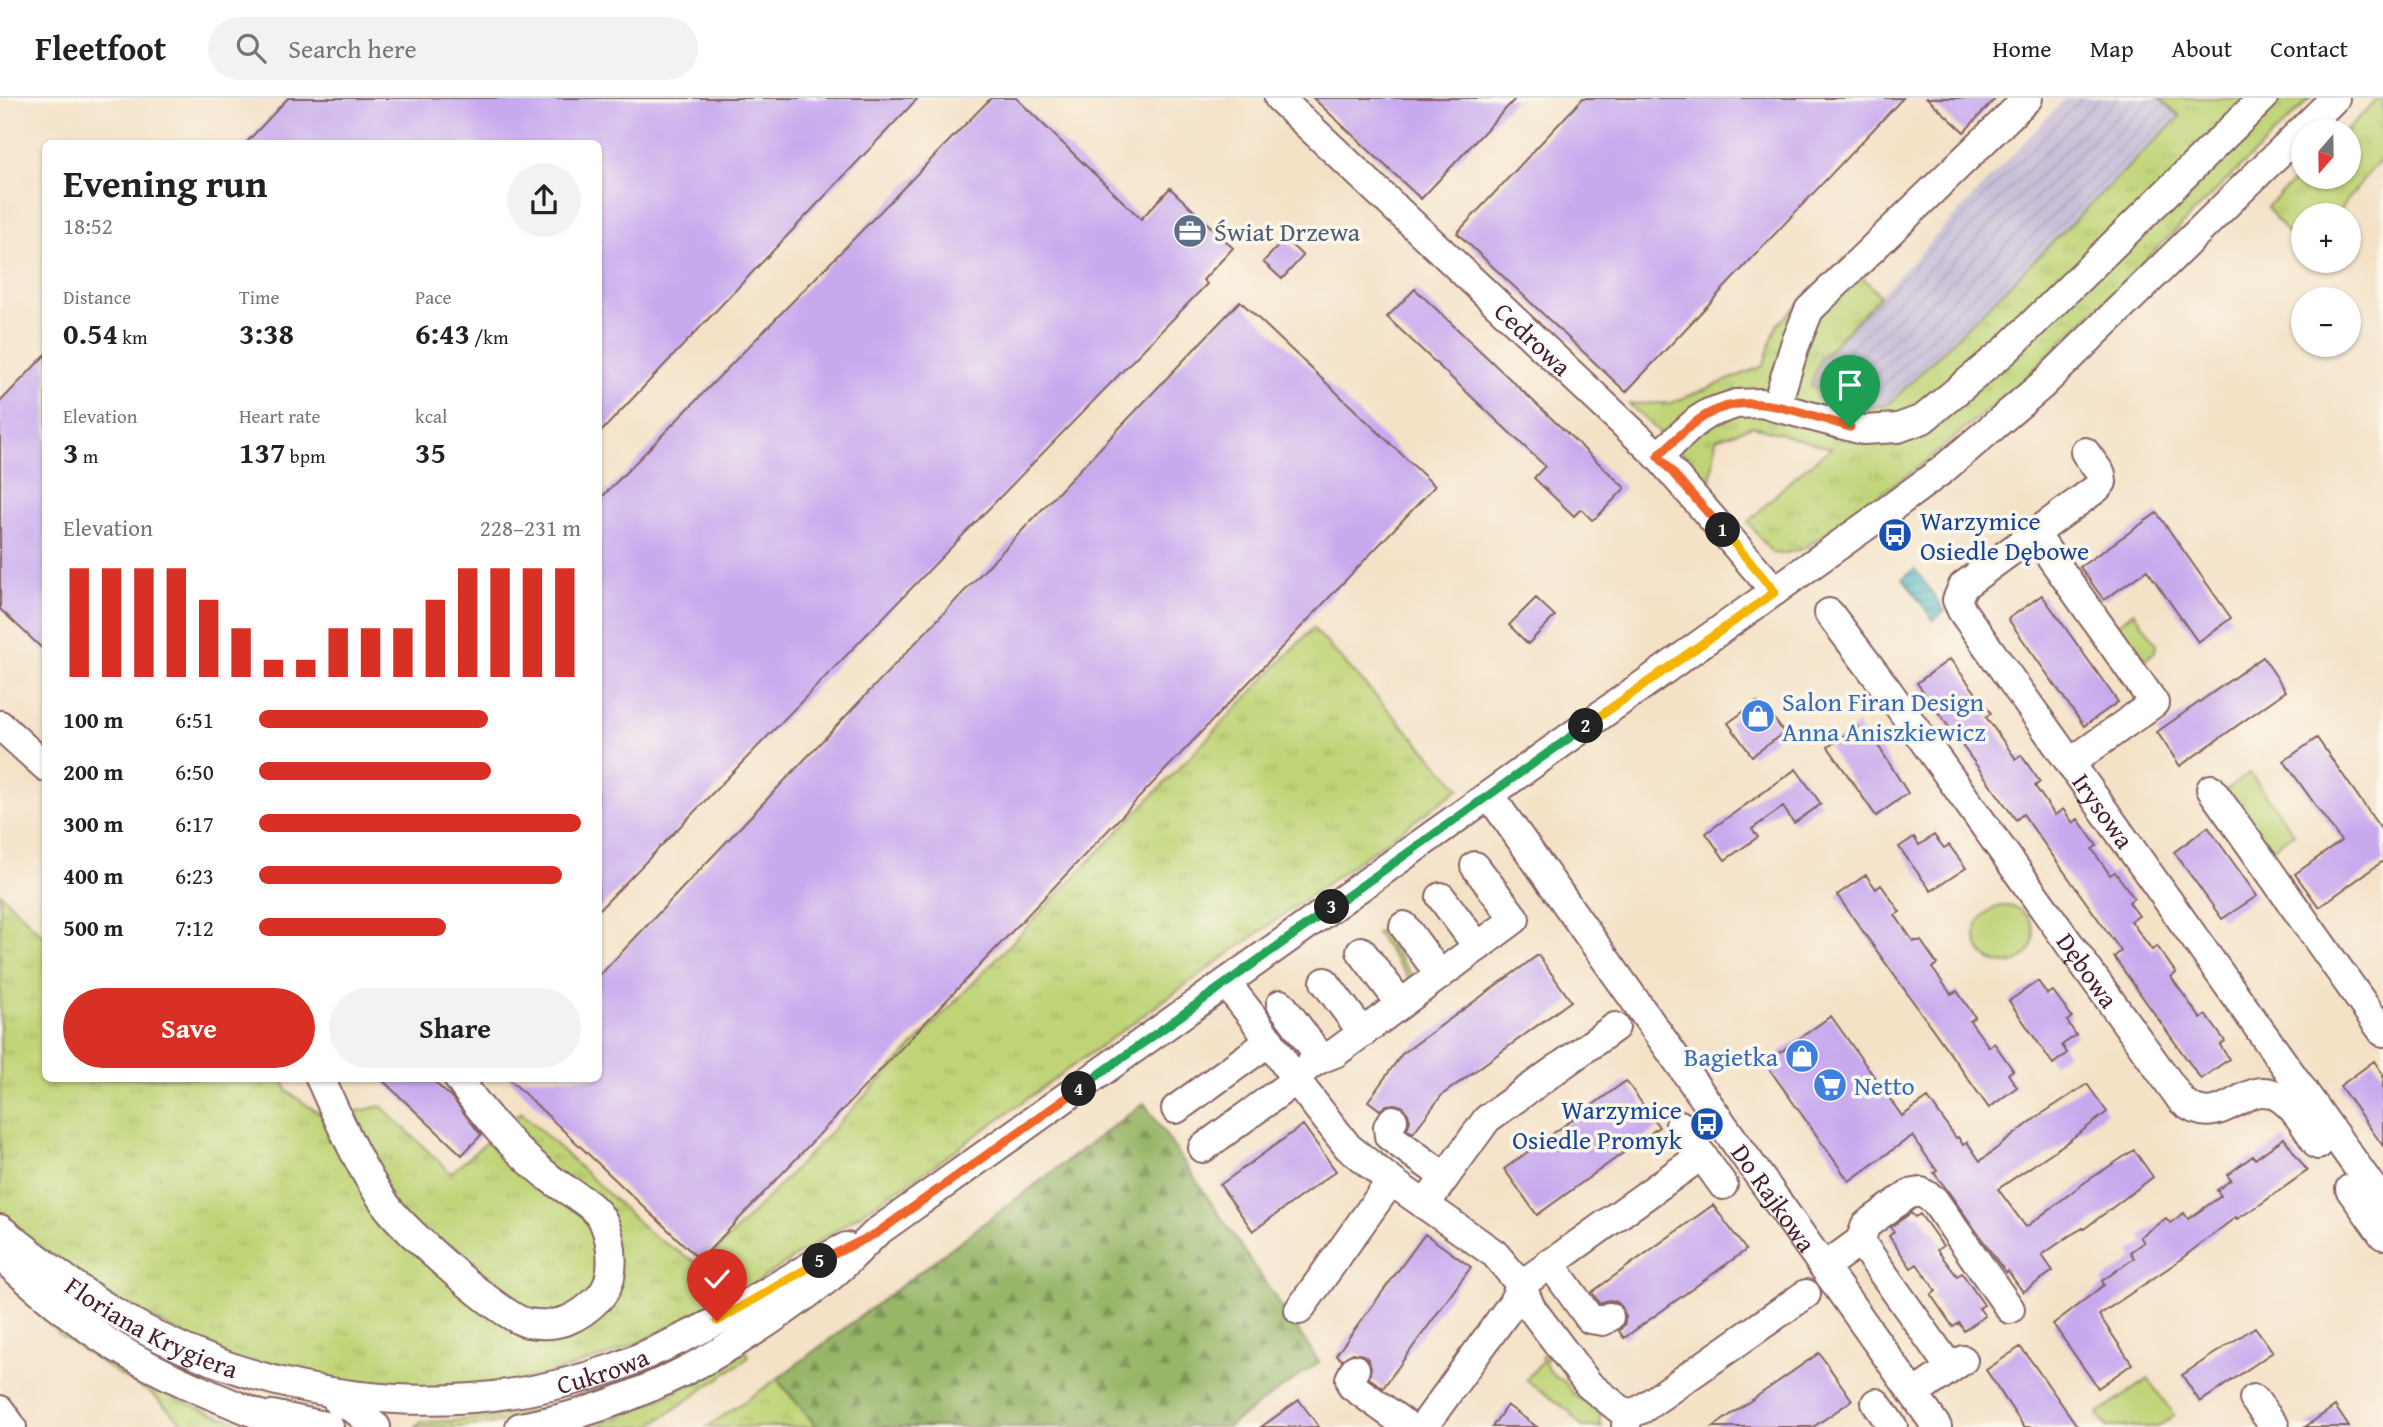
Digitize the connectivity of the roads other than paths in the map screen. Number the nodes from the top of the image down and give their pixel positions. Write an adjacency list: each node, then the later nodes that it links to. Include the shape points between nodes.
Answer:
1 (1279, 98): 7 (street, Cedrowa)
2 (2028, 98): 5 (street, via 1810,310)
3 (2263, 98): 5 (street, via 2006,350 1923,419 1898,429 1863,430)
4 (2335, 98): 9 (street, Cukrowa, via 2041,386 1941,471)
5 (1776, 407): 7 (street, via 1761,403 1720,408)
6 (2085, 452): 8 (street, Irysowa, via 2102,482)
7 (1658, 456): 9 (street, Cedrowa)
8 (2034, 533): 13 (street, Irysowa, via 1963,586 1958,600); 13 (street, via 2154,703)
9 (1775, 592): 15 (street, Cukrowa)
10 (1829, 613): 46 (street, Dębowa, via 2182,1101 2207,1112 2265,1091 2278,1096)
11 (0, 724): 12 (street)
12 (42, 763)
13 (2070, 763): 42 (street, Irysowa)
14 (2211, 789): 27 (street)
15 (1490, 796): 23 (street, Cukrowa); 50 (street, Do Rajkowa)
16 (1475, 866): 19 (street, via 1515,919)
17 (1441, 897): 19 (street)
18 (1404, 926): 21 (street)
19 (1478, 947): 21 (street)
20 (1361, 951): 25 (street)
21 (1440, 975): 25 (street)
22 (1325, 982): 28 (street)
23 (1226, 984): 29 (street); 45 (street, Cukrowa)
24 (1281, 1004): 30 (street)
25 (1401, 1004): 28 (street)
26 (1615, 1027): 39 (street, via 1487,1119)
27 (2383, 1031)
28 (1363, 1033): 30 (street, via 1335,1053)
29 (1270, 1041): 31 (street); 34 (street)
30 (1320, 1057): 31 (street)
31 (1296, 1080): 37 (street); 40 (street, via 1348,1147)
32 (322, 1082): 33 (street, via 354,1154 388,1208 438,1257 506,1314 526,1323 558,1323 582,1315 605,1292 611,1265 611,1240 602,1219 550,1179 476,1105)
33 (461, 1082)
34 (1176, 1109)
35 (1393, 1120): 39 (street, via 1389,1136)
36 (1680, 1125): 38 (street)
37 (1203, 1148)
38 (1702, 1156): 41 (street); 49 (street)
39 (1445, 1177): 43 (street)
40 (1391, 1181): 43 (street); 54 (street)
41 (1723, 1185)
42 (2383, 1203)
43 (1425, 1205): 51 (street, via 1494,1254)
44 (0, 1229): 57 (street, Floriana Krygiera, via 107,1307 159,1337 256,1378)
45 (877, 1233): 60 (street, Cukrowa, via 717,1321 616,1367 536,1391); 70 (street, Cukrowa, via 831,1276 693,1368 590,1410)
46 (2383, 1235)
47 (1860, 1241): 50 (street); 53 (street, via 1866,1225 1909,1194 1921,1192 1934,1200); 58 (street, via 1953,1359)
48 (0, 1256): 62 (street, Floriana Krygiera, via 112,1345 191,1387)
49 (1550, 1263): 51 (street); 55 (street, via 1590,1319)
50 (1824, 1267): 58 (street, Do Rajkowa)
51 (1521, 1285): 64 (street, via 1531,1308 1570,1360); 72 (street)
52 (1806, 1294): 64 (street)
53 (2010, 1309)
54 (1299, 1310)
55 (1609, 1317)
56 (1355, 1369): 71 (street, via 1352,1386)
57 (320, 1394): 60 (street, Floriana Krygiera, via 368,1401); 68 (street, Floriana Krygiera, via 354,1409)
58 (1914, 1394): 74 (street, Do Rajkowa)
59 (2254, 1399): 75 (street)
60 (440, 1402): 69 (street, Cukrowa)
61 (1876, 1403): 73 (street)
62 (243, 1406): 66 (street, Floriana Krygiera); 67 (street, Floriana Krygiera)
63 (0, 1410): 65 (street)
64 (1627, 1421)
65 (12, 1427)
66 (290, 1427)
67 (329, 1427)
68 (376, 1427)
69 (389, 1427)
70 (520, 1427)
71 (1409, 1427)
72 (1423, 1427)
73 (1893, 1427)
74 (1937, 1427)
75 (2275, 1427)

